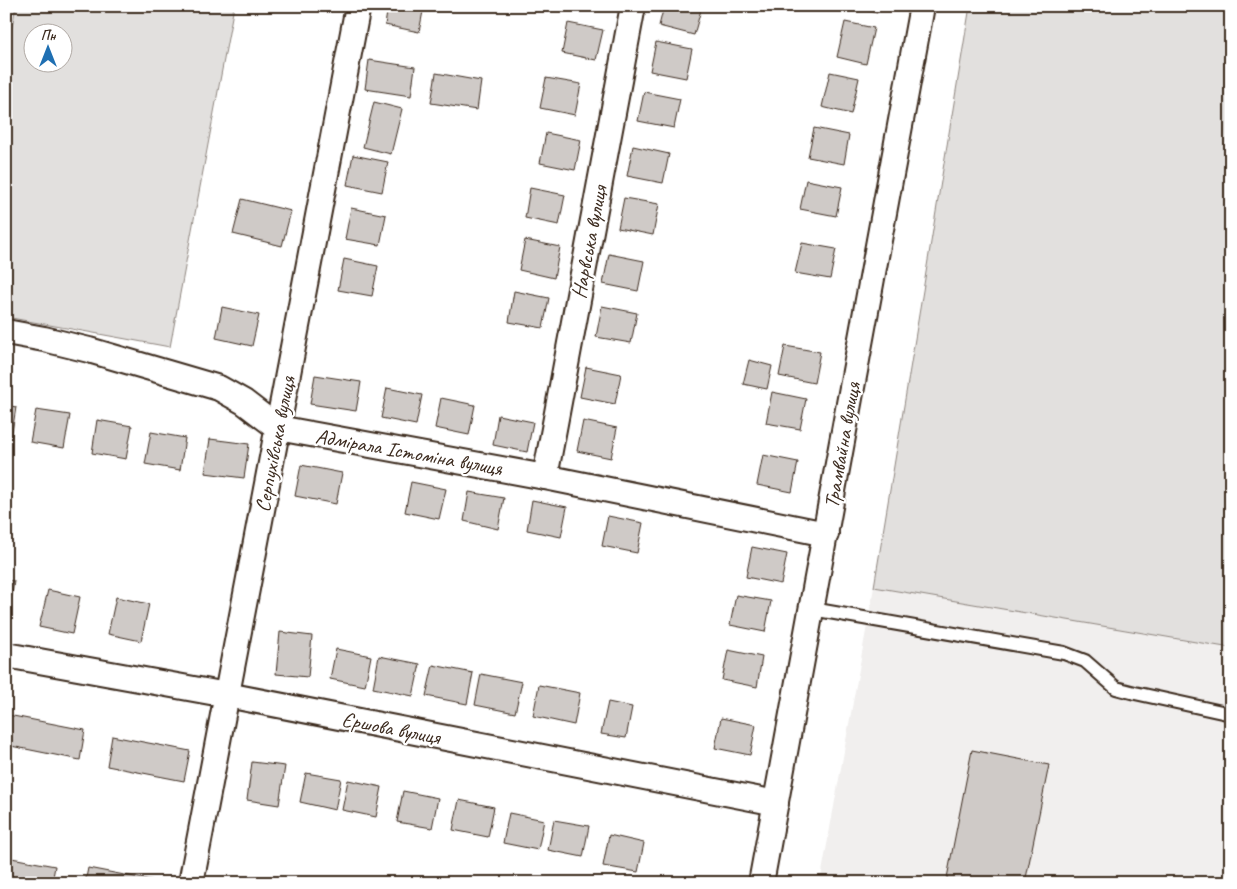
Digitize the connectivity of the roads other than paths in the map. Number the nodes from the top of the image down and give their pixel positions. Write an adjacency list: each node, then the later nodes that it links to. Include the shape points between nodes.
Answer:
1 (358, 6): 5 (street, Серпухівська вулиця)
2 (633, 6): 6 (street, Нарвська вулиця)
3 (922, 6): 7 (street, Трамвайна вулиця)
4 (6, 332): 5 (street, Адмірала Істоміна вулиця, via 82,348 219,388)
5 (278, 428): 6 (street, Адмірала Істоміна вулиця); 10 (street, Серпухівська вулиця)
6 (545, 477): 7 (street, Адмірала Істоміна вулиця)
7 (826, 534): 8 (street, Трамвайна вулиця)
8 (812, 609): 11 (lane, via 1064,653 1085,661 1116,688); 12 (street, Трамвайна вулиця)
9 (6, 655): 10 (street, Єршова вулиця)
10 (227, 695): 12 (street, Єршова вулиця); 13 (street, Серпухівська вулиця)
11 (1231, 714)
12 (776, 803): 14 (street, Трамвайна вулиця)
13 (191, 883)
14 (762, 883)

